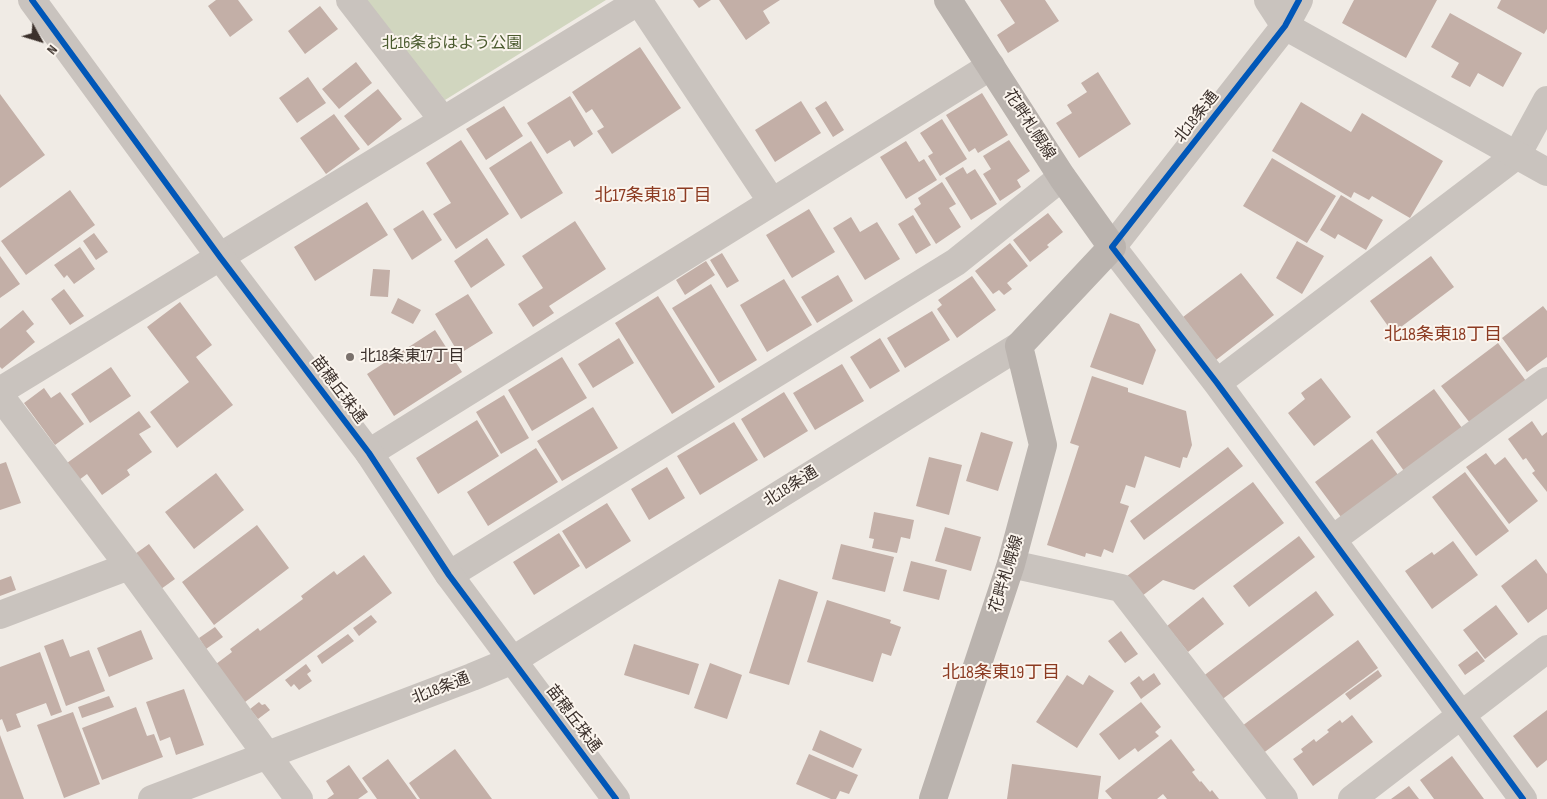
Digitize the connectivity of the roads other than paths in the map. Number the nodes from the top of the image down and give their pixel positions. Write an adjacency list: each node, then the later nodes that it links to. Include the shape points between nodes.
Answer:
1 (32, 0): 16 (street, 苗穂丘珠通)
2 (350, 0): 10 (street)
3 (948, 0): 8 (main road, 花畔札幌線)
4 (1268, 0): 7 (street)
5 (1299, 0): 7 (street, 北18条通)
6 (638, 1): 10 (street); 14 (street)
7 (1285, 26): 11 (street); 15 (street, 北18条通)
8 (991, 66): 13 (main road, 花畔札幌線); 14 (street)
9 (1547, 100): 11 (street)
10 (443, 120): 16 (street)
11 (1517, 155): 12 (street); 19 (street)
12 (1547, 172)
13 (1062, 177): 15 (main road, 花畔札幌線); 26 (street, via 956,262)
14 (772, 202): 22 (street)
15 (1112, 247): 17 (main road, 北18条通); 19 (street)
16 (220, 257): 20 (street); 22 (street, 苗穂丘珠通)
17 (1019, 346): 24 (main road, 花畔札幌線, via 1043,445); 29 (street, 北18条通)
18 (1547, 381): 23 (street)
19 (1217, 383): 23 (street)
20 (0, 391)
21 (0, 396): 25 (street)
22 (369, 453): 26 (street, 苗穂丘珠通)
23 (1332, 539): 30 (street)
24 (1011, 564): 35 (main road, 花畔札幌線); 36 (street, via 1121,588)
25 (129, 566): 27 (street); 31 (street)
26 (449, 575): 29 (street, 苗穂丘珠通)
27 (0, 615)
28 (1547, 650): 30 (street)
29 (513, 660): 31 (street, 北18条通); 34 (street, 苗穂丘珠通)
30 (1462, 714): 37 (street); 38 (street)
31 (266, 756): 32 (street, 北18条通); 33 (street)
32 (152, 799)
33 (299, 799)
34 (616, 799)
35 (933, 799)
36 (1284, 799)
37 (1352, 799)
38 (1523, 799)

